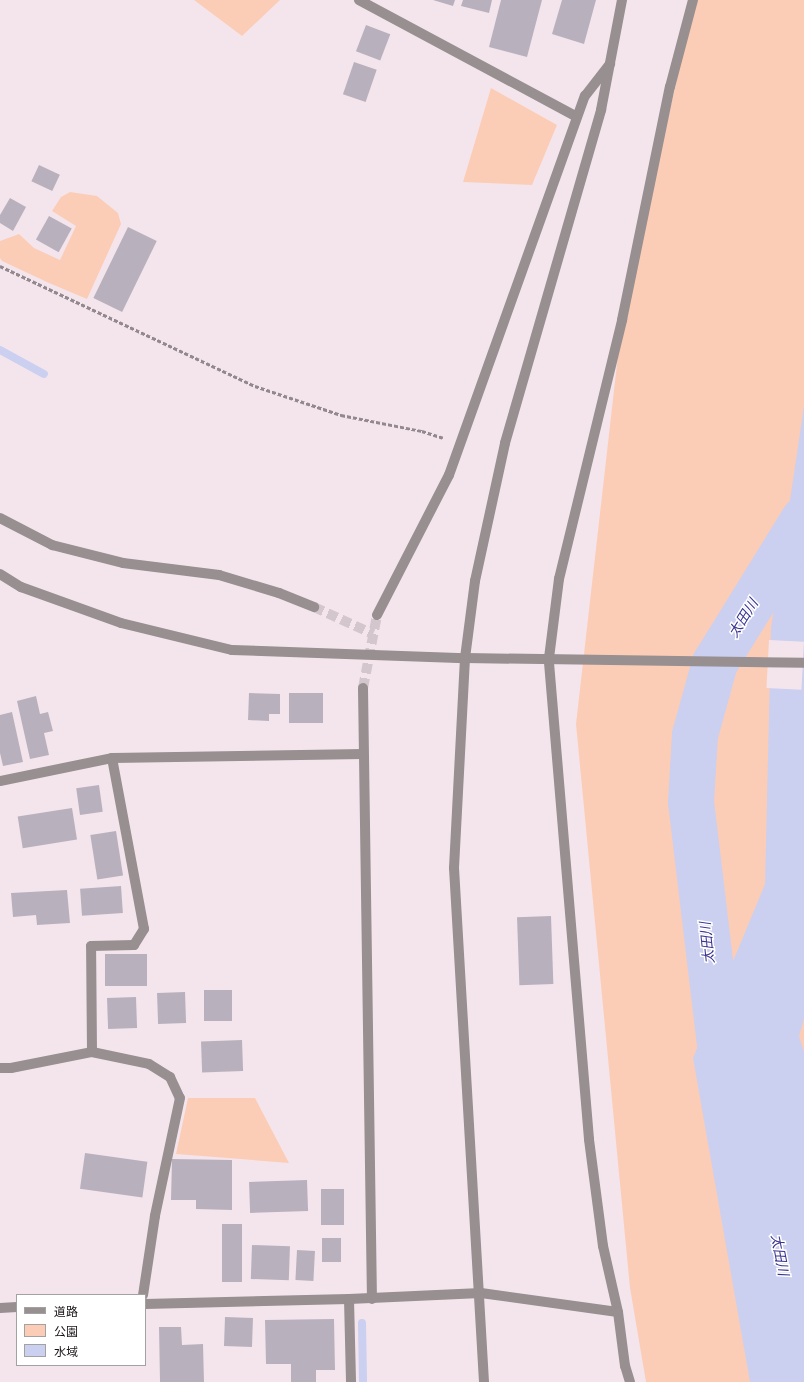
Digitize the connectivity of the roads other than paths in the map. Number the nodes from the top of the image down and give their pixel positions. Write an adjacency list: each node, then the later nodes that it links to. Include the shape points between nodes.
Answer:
1 (359, 0): 5 (street)
2 (622, 0): 4 (street)
3 (693, 0): 11 (street, via 670,87 622,320 559,579)
4 (610, 64): 5 (street, via 585,96); 10 (street, via 601,110 505,443 476,581)
5 (577, 117): 9 (street, via 449,475)
6 (0, 518): 8 (street, via 52,545 122,563 219,575 279,593)
7 (0, 574): 10 (street, via 21,587 121,623 232,650)
8 (314, 607)
9 (377, 615)
10 (465, 658): 11 (street); 19 (street, via 454,868)
11 (549, 658): 12 (street); 26 (street, via 589,1139 603,1246)
12 (804, 663)
13 (363, 688): 14 (street)
14 (363, 754): 15 (street); 21 (street)
15 (112, 758): 16 (street); 17 (street, via 144,929 134,945 91,946)
16 (0, 781)
17 (92, 1052): 18 (street); 20 (street, via 149,1064 170,1077 180,1098 155,1216)
18 (0, 1068)
19 (481, 1293): 21 (street); 26 (street); 28 (street)
20 (143, 1294)
21 (372, 1299): 22 (street)
22 (349, 1300): 23 (street); 27 (street)
23 (146, 1304)
24 (16, 1307): 25 (street)
25 (0, 1308)
26 (618, 1312): 29 (street, via 625,1366)
27 (351, 1382)
28 (484, 1382)
29 (630, 1382)

